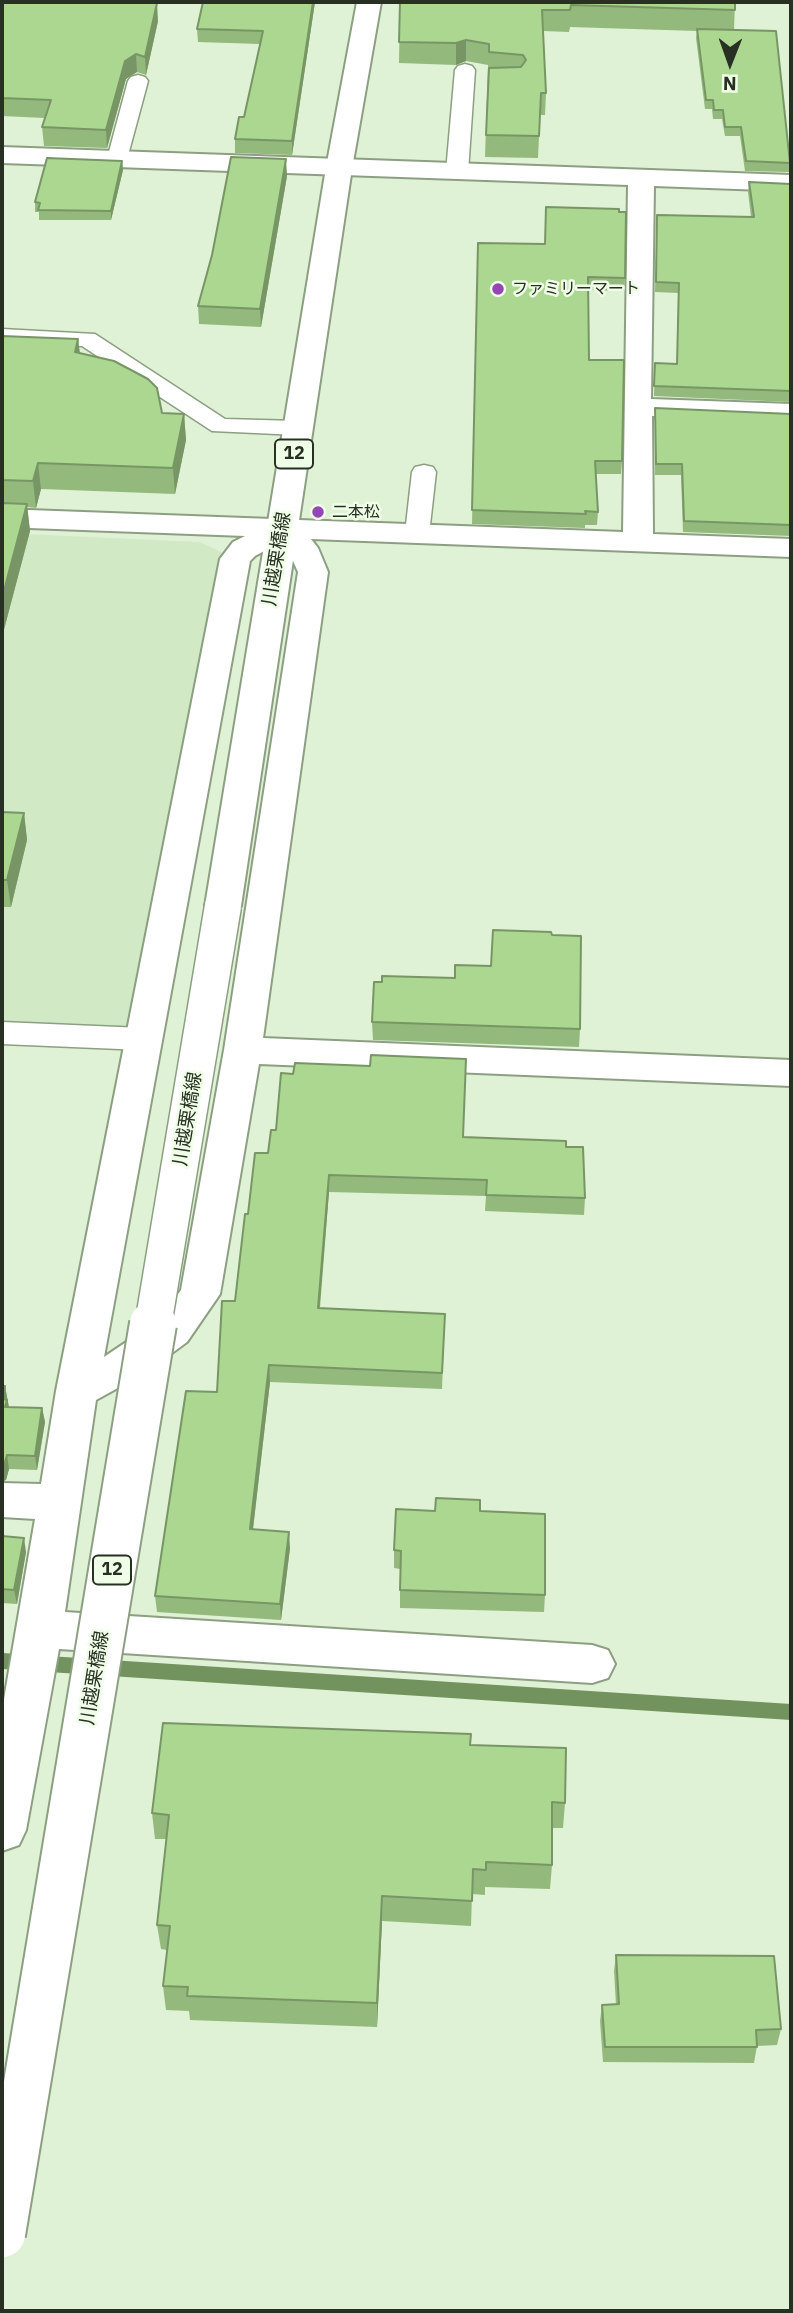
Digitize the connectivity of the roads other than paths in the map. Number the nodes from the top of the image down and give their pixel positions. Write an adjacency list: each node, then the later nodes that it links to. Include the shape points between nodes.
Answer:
1 (369, 2): 6 (street, 川越栗橋線 / 12)
2 (138, 81): 5 (lane)
3 (488, 82): 7 (lane, via 465,76)
4 (2, 155): 5 (street)
5 (117, 159): 6 (street)
6 (339, 168): 7 (street); 13 (street, 川越栗橋線 / 12)
7 (457, 172): 8 (street)
8 (642, 177): 9 (street); 11 (street)
9 (791, 183)
10 (2, 336): 13 (lane, via 87,340 220,426)
11 (637, 407): 12 (street); 18 (street)
12 (791, 413)
13 (298, 428): 16 (street, 川越栗橋線 / 12)
14 (424, 472): 17 (lane)
15 (2, 518): 16 (street)
16 (282, 530): 17 (street); 21 (street, via 244,549 235,559); 22 (street, via 303,548 313,572); 31 (street, 川越栗橋線 / 12, bridge)
17 (417, 534): 18 (street)
18 (638, 541): 19 (street)
19 (791, 548)
20 (2, 1033): 21 (lane)
21 (144, 1038): 24 (street)
22 (243, 1049): 23 (street); 24 (street, via 200,1294 173,1331)
23 (791, 1073)
24 (77, 1391): 26 (street)
25 (2, 1500): 26 (street)
26 (60, 1503): 27 (street)
27 (40, 1629): 28 (street); 29 (street)
28 (592, 1664)
29 (11, 1743): 30 (street)
30 (2, 1830)
31 (2, 2234)

